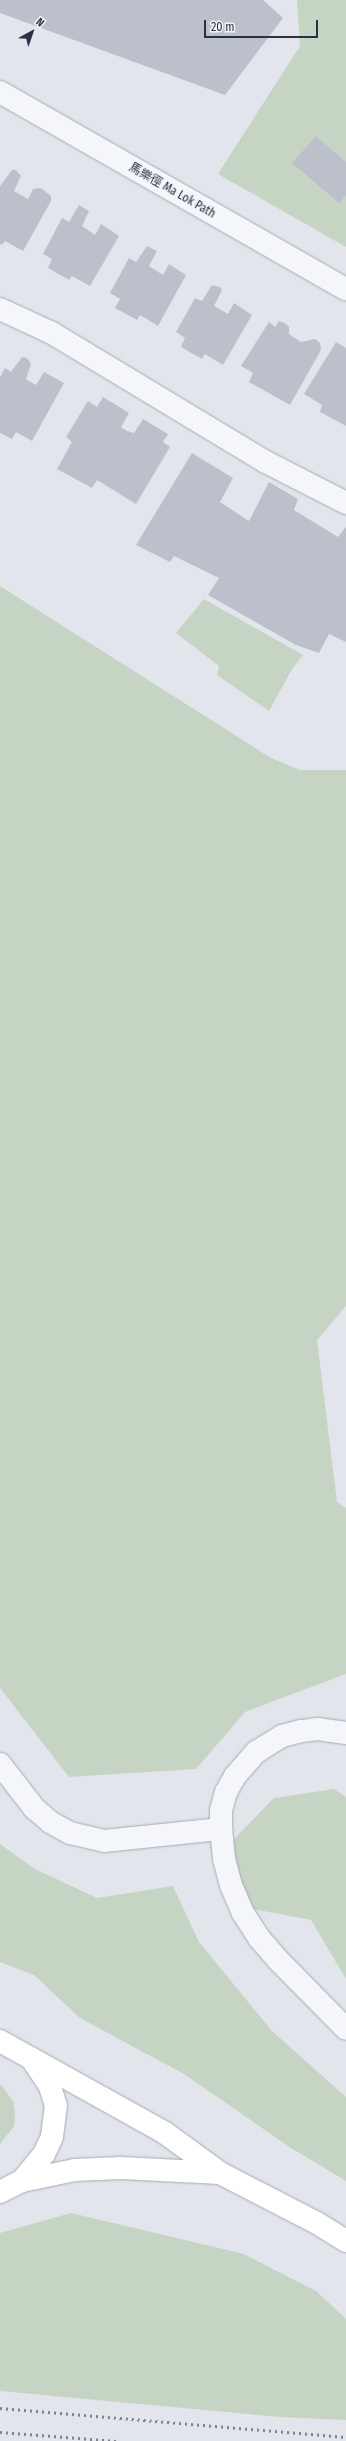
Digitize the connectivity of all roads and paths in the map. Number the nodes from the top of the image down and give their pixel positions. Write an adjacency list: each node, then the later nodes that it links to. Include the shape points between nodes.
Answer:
1 (0, 92): 2 (street, 馬樂徑 Ma Lok Path)
2 (346, 288)
3 (0, 309): 4 (street, via 52,333 266,462)
4 (346, 502)
5 (346, 1733): 7 (street, via 318,1729 301,1731 282,1736 256,1752 235,1776 226,1792 221,1811)
6 (0, 1764): 7 (street, via 34,1808 70,1834 104,1841)
7 (221, 1829): 8 (street, via 226,1866 243,1913 259,1938 279,1961)
8 (346, 2029)
9 (0, 2041): 10 (main road)
10 (33, 2061): 11 (main road, via 165,2133); 12 (main road, via 50,2086 56,2106 52,2138 44,2154)
11 (220, 2173): 12 (main road, via 121,2168 75,2170); 14 (main road, via 317,2223)
12 (22, 2181): 13 (main road)
13 (0, 2192)
14 (346, 2241)

